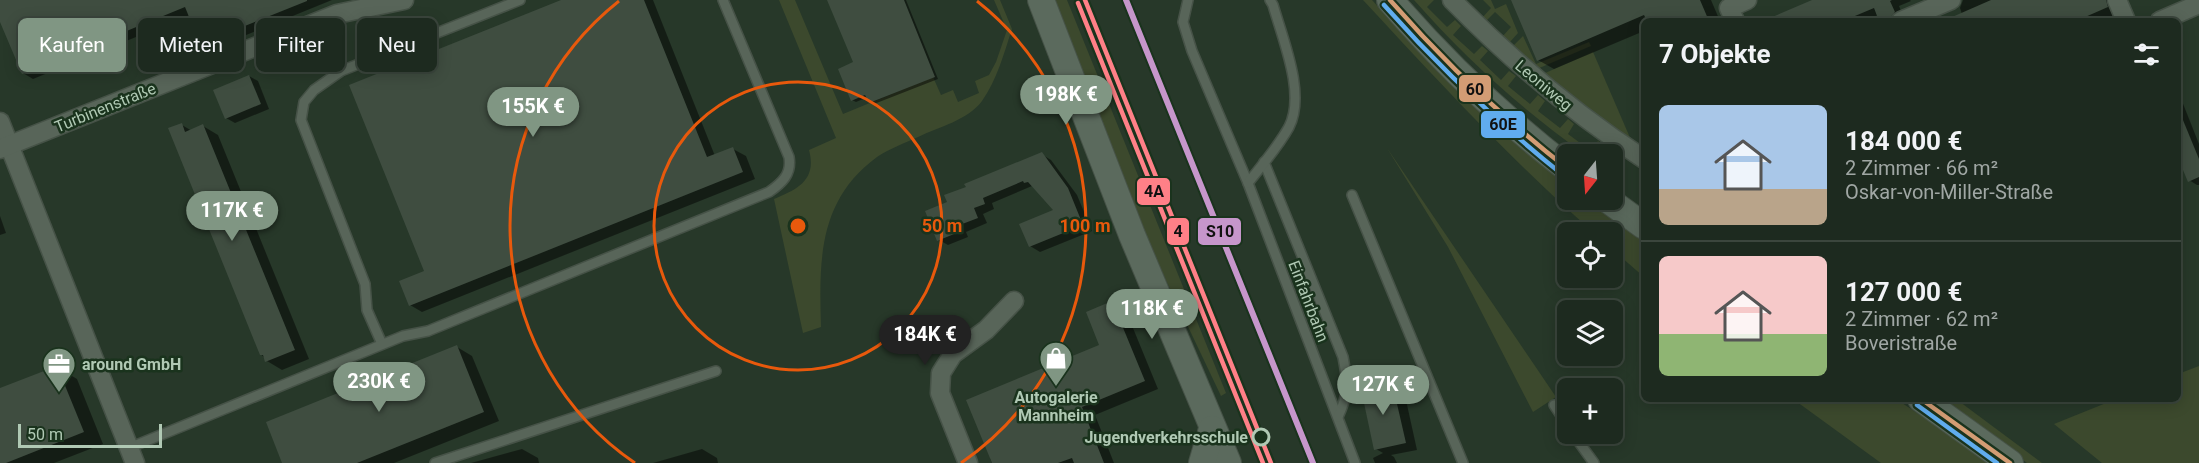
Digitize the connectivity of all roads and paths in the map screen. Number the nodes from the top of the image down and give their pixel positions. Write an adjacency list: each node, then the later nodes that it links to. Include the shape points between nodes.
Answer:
1 (404, 0): 19 (street, Turbinenstraße, via 337,15)
2 (520, 0): 28 (lane, via 341,72 314,90 304,102 301,120 364,284 366,310)
3 (723, 0): 28 (lane, via 789,157 790,168 783,181 770,192 748,201 428,331)
4 (1041, 0): 34 (main road)
5 (1188, 0): 23 (lane, Einfahrbahn, via 1183,22 1189,41)
6 (1270, 0): 22 (lane, via 1294,81 1296,106 1289,127)
7 (1390, 0): 21 (main road, via 1431,47 1512,125)
8 (1452, 0): 20 (street, Leoniweg, via 1530,75 1596,128)
9 (1747, 0): 14 (street, via 1729,8)
10 (1951, 0): 13 (street)
11 (2117, 0): 16 (street)
12 (2199, 4): 17 (street)
13 (1927, 10): 15 (street)
14 (1734, 18)
15 (1908, 18)
16 (2125, 18)
17 (2167, 18)
18 (0, 122): 19 (street)
19 (5, 147): 36 (street)
20 (1641, 157)
21 (1557, 160)
22 (1264, 162): 23 (lane); 33 (lane, via 1343,357 1348,385)
23 (1248, 183): 33 (lane, Einfahrbahn)
24 (1352, 195): 42 (lane)
25 (1622, 210): 26 (main road)
26 (1641, 224)
27 (1014, 301): 38 (street, via 986,330 953,354 941,374 940,393)
28 (382, 345): 36 (lane)
29 (716, 371): 37 (lane)
30 (1925, 402): 44 (main road)
31 (1554, 405): 32 (lane)
32 (1557, 410)
33 (1338, 417): 41 (lane, Einfahrbahn)
34 (1212, 429): 39 (main road); 40 (main road)
35 (1580, 444): 43 (lane)
36 (132, 455)
37 (435, 463)
38 (968, 463)
39 (1202, 463)
40 (1228, 463)
41 (1355, 463)
42 (1463, 463)
43 (1594, 463)
44 (2010, 463)

